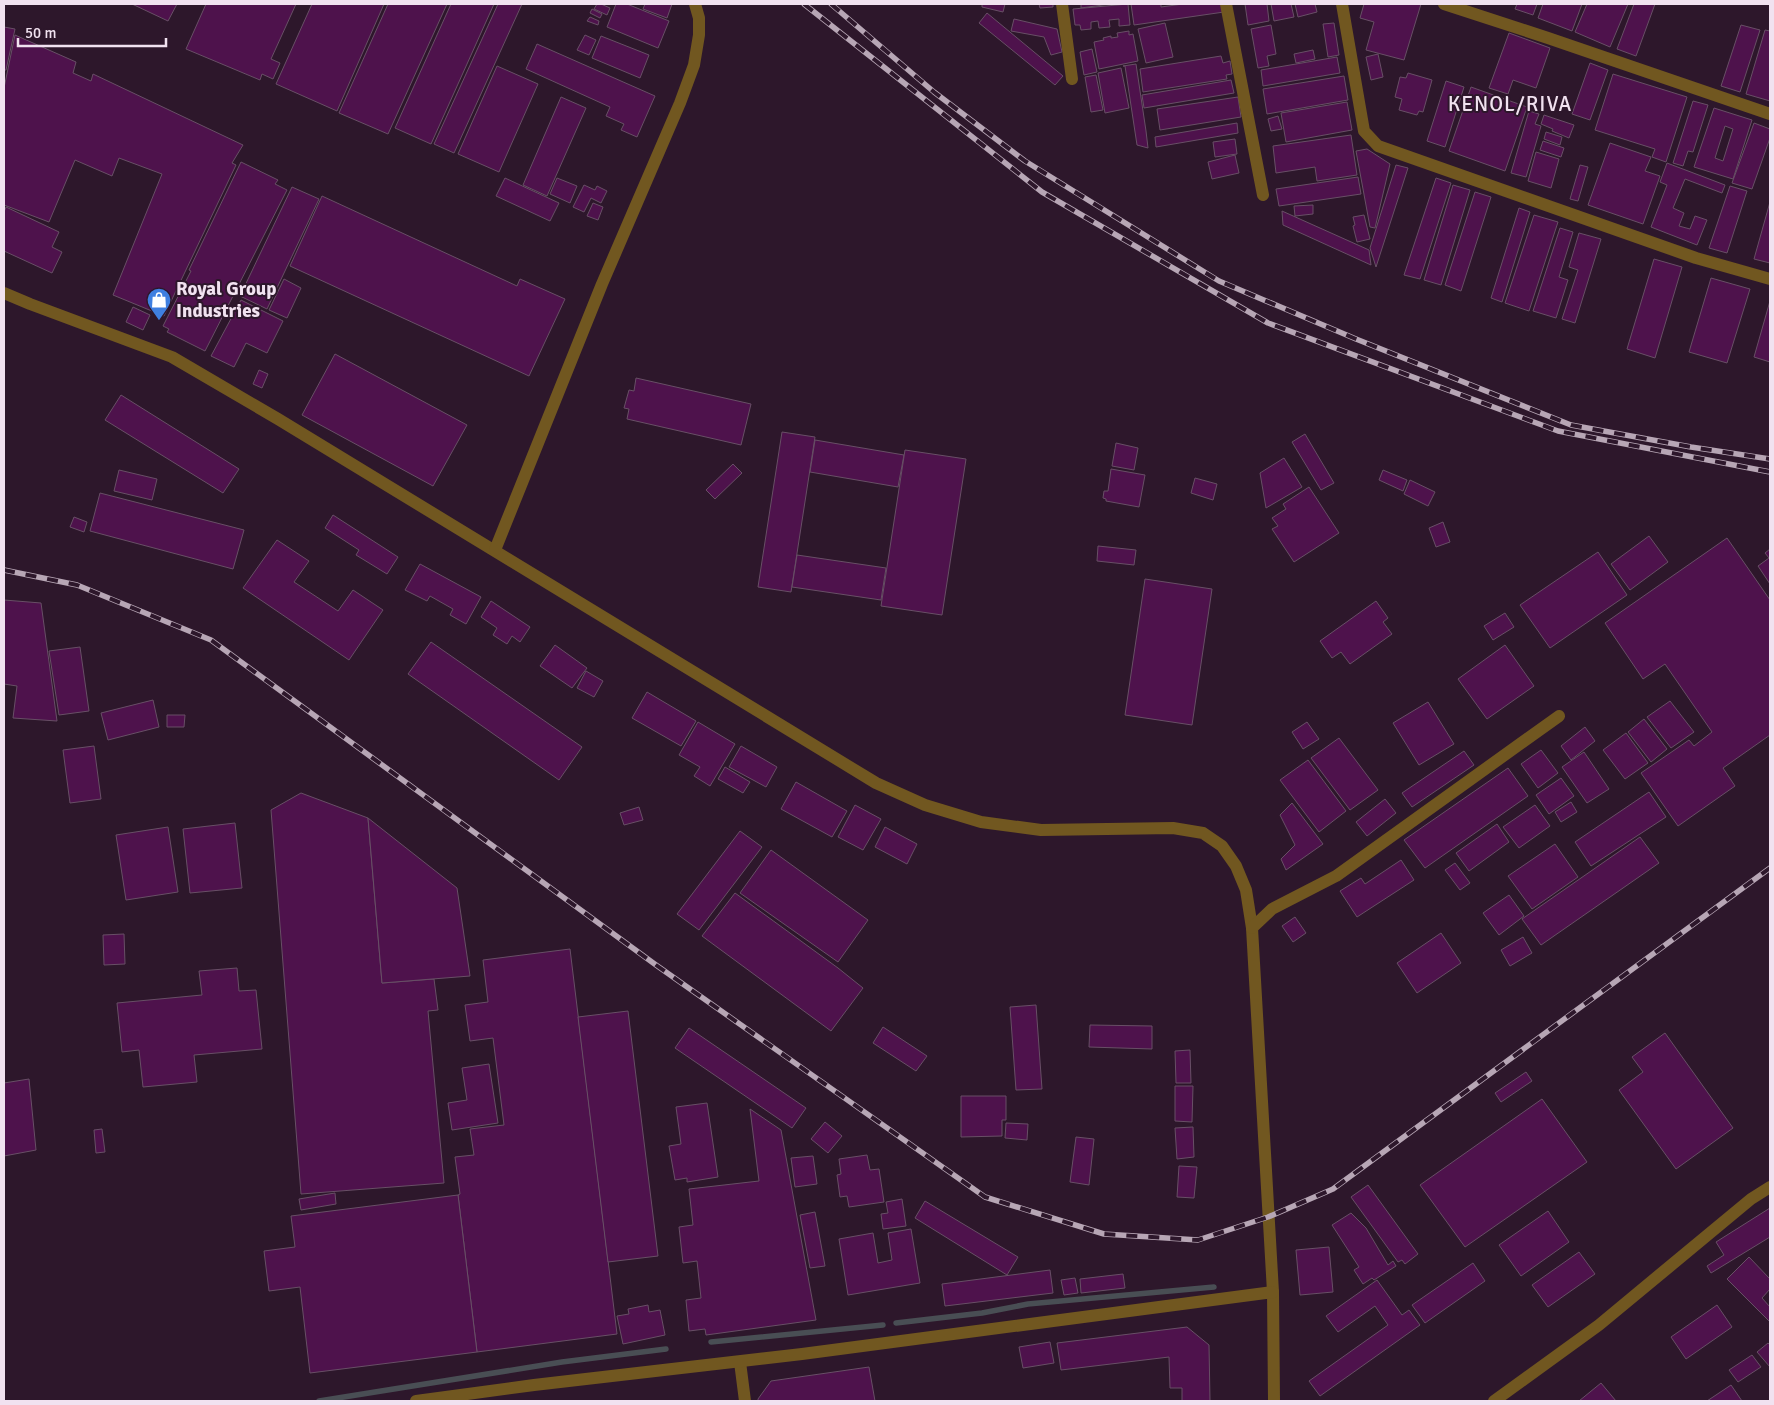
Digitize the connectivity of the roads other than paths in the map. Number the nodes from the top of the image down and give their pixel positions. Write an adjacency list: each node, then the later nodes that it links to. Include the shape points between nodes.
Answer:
1 (695, 4): 11 (street, via 699,35 694,64 680,103 602,284)
2 (1062, 4): 6 (street)
3 (1226, 4): 8 (street)
4 (1342, 4): 9 (street, via 1364,131 1378,146 1696,258)
5 (1444, 4): 7 (street)
6 (1072, 79)
7 (1770, 114)
8 (1263, 195)
9 (1770, 278)
10 (4, 293): 11 (street, via 172,357)
11 (495, 550): 13 (street, via 876,783 925,805 981,822 1041,830 1173,828 1203,833 1222,846 1236,866 1246,890)
12 (1559, 716): 13 (street, via 1336,876 1272,909)
13 (1252, 928): 15 (street)
14 (1770, 1187): 20 (street, via 1751,1199 1599,1325)
15 (1273, 1292): 16 (street); 19 (street)
16 (740, 1362): 17 (street); 18 (street)
17 (416, 1401)
18 (745, 1401)
19 (1274, 1401)
20 (1494, 1401)

